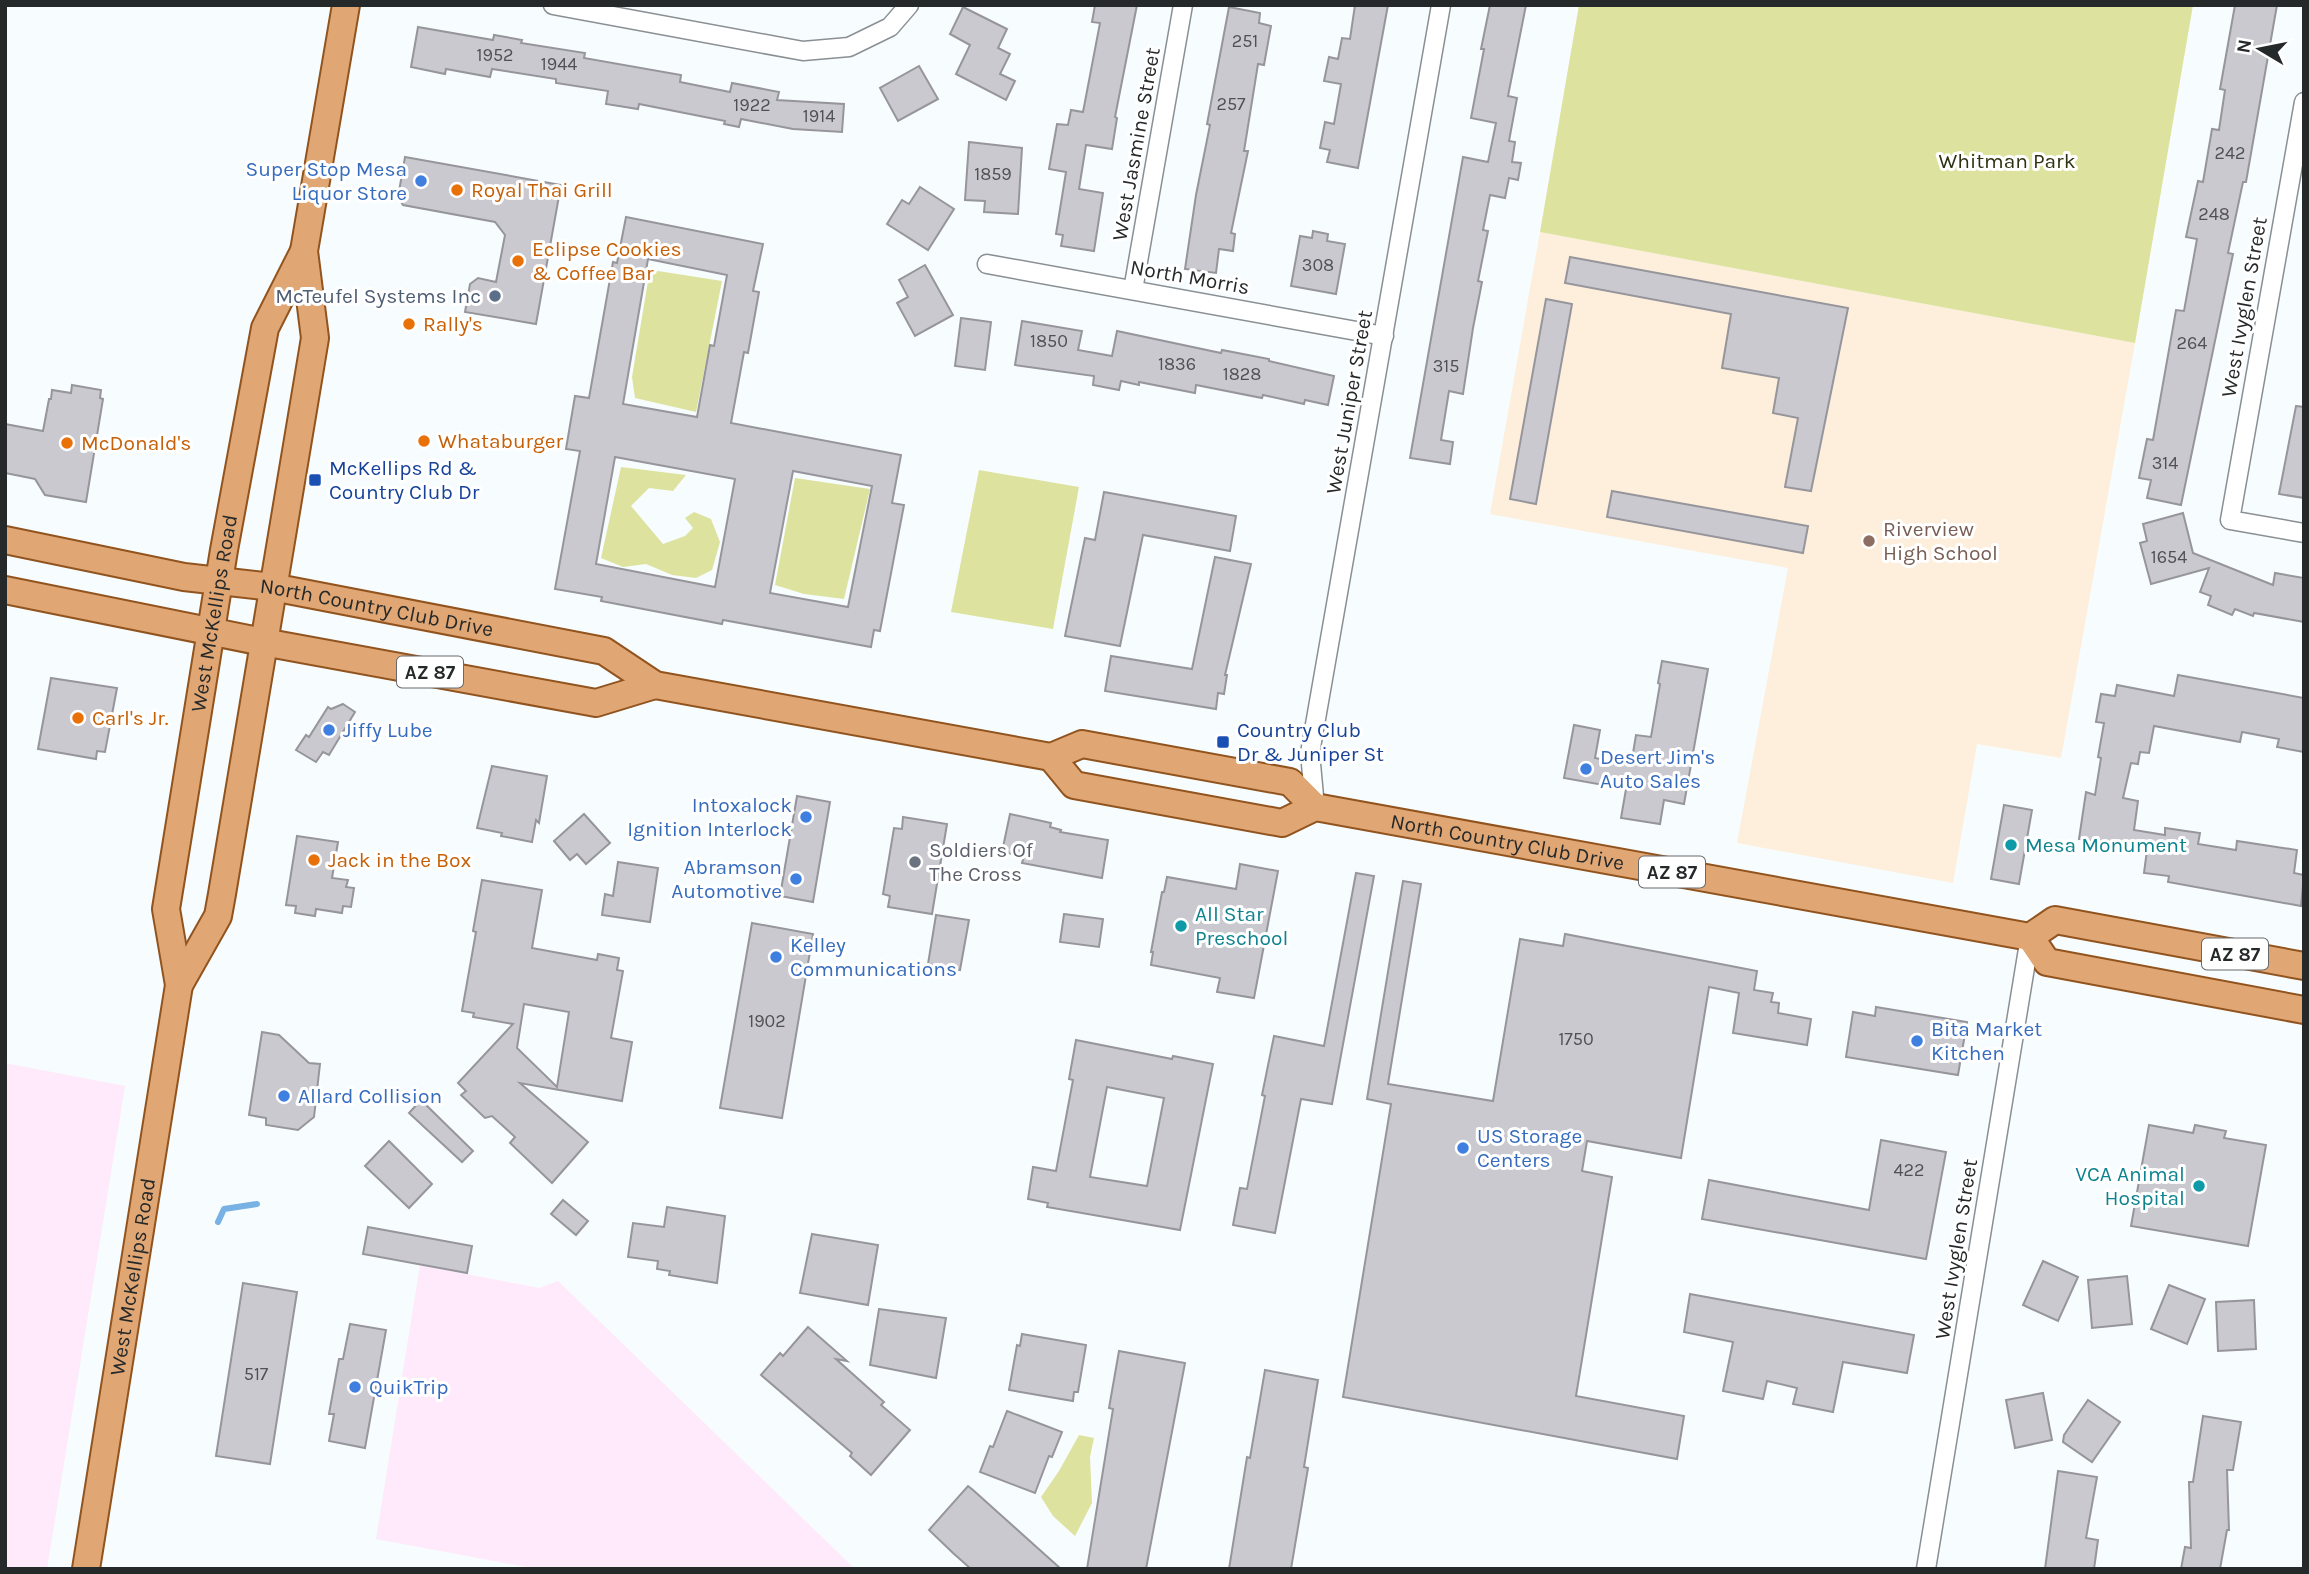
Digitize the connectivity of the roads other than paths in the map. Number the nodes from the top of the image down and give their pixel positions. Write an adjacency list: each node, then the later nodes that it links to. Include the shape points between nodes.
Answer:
1 (346, 5): 7 (main road, West McKellips Road)
2 (553, 5): 3 (street, via 803,51 849,47 890,27)
3 (909, 5)
4 (1183, 5): 9 (street, West Jasmine Street)
5 (1441, 5): 10 (street, West Juniper Street)
6 (2304, 102): 11 (street, West Ivyglen Street, via 2230,520)
7 (304, 251): 13 (main road, West McKellips Road, via 265,328); 14 (main road, West McKellips Road, via 315,338)
8 (987, 264): 9 (street, North Morris)
9 (1133, 290): 10 (street, North Morris)
10 (1384, 336): 20 (street, West Juniper Street, via 1310,753)
11 (2304, 533)
12 (5, 540): 13 (main road, North Country Club Drive / AZ 87, via 184,577)
13 (220, 580): 14 (main road, North Country Club Drive / AZ 87); 16 (main road, West McKellips Road)
14 (272, 587): 17 (main road, West McKellips Road); 18 (main road, North Country Club Drive / AZ 87, via 604,651)
15 (5, 590): 16 (main road, North Country Club Drive / AZ 87)
16 (211, 632): 17 (main road, North Country Club Drive / AZ 87); 23 (main road, West McKellips Road, via 166,909)
17 (263, 642): 18 (main road, North Country Club Drive / AZ 87, via 596,703); 23 (main road, West McKellips Road, via 218,916)
18 (655, 685): 19 (main road, North Country Club Drive / AZ 87)
19 (1051, 757): 20 (main road, via 1082,744 1243,773 1290,782); 20 (main road, via 1074,785 1282,822)
20 (1315, 807): 21 (main road, North Country Club Drive / AZ 87)
21 (2030, 937): 22 (main road, AZ 87, via 2055,920); 24 (main road, AZ 87, via 2047,962); 26 (street, West Ivyglen Street)
22 (2304, 967)
23 (179, 985): 25 (main road, West McKellips Road)
24 (2304, 1010)
25 (86, 1569)
26 (1926, 1569)

